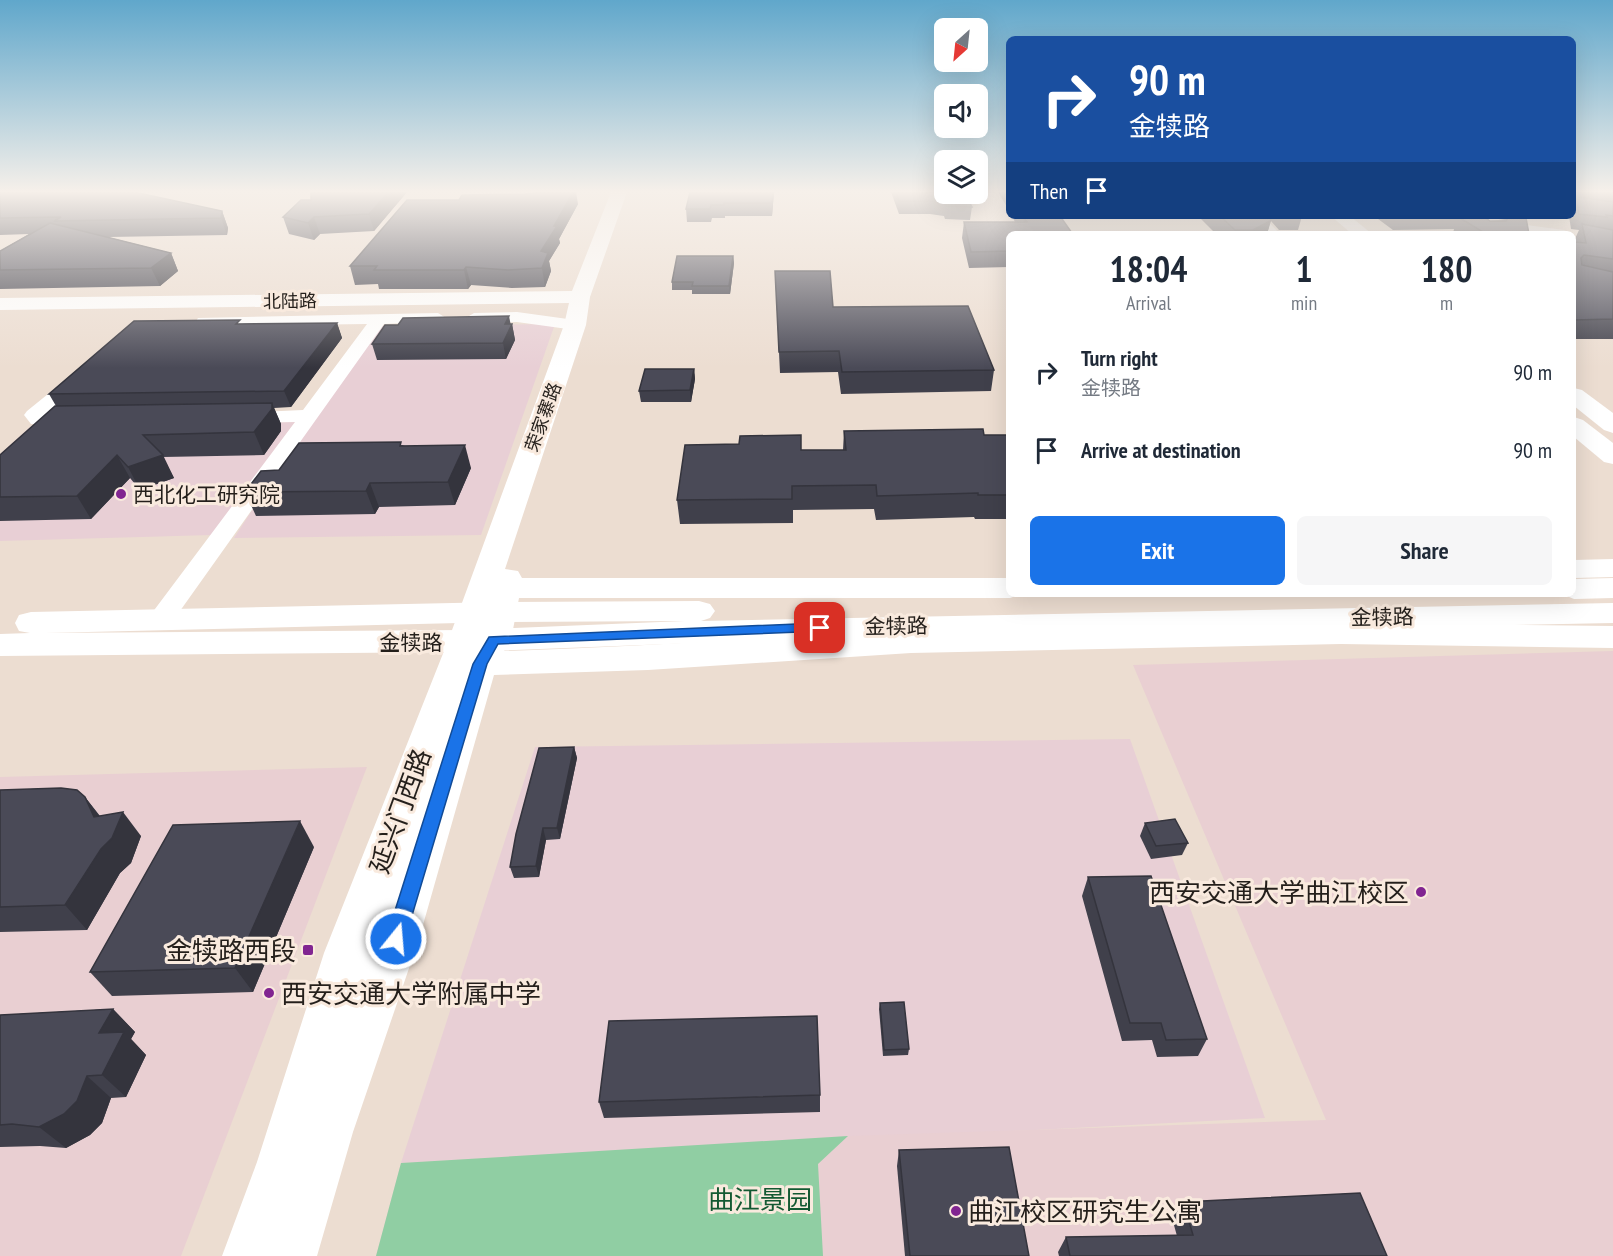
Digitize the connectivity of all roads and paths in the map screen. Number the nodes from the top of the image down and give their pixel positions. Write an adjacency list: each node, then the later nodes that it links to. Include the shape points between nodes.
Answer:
1 (597, 251): 3 (street, 荣家寨路)
2 (614, 251): 25 (street, 荣家寨路, via 603,300 588,327)
3 (580, 297): 4 (street, 北陆路); 7 (street, 荣家寨路)
4 (0, 304)
5 (379, 319): 6 (street); 7 (street, via 517,317); 10 (street)
6 (191, 322)
7 (576, 325): 25 (street, 荣家寨路)
8 (96, 363): 12 (street, via 34,415 38,420)
9 (1576, 397): 13 (street)
10 (309, 416): 11 (street); 23 (street)
11 (227, 417)
12 (97, 419)
13 (1613, 425)
14 (1576, 427): 15 (street)
15 (1613, 456)
16 (1613, 568): 17 (street)
17 (1576, 569)
18 (1006, 588): 25 (street)
19 (1613, 588): 20 (street)
20 (1576, 589)
21 (1286, 597): 25 (street, 金犊路, via 889,608)
22 (1613, 612): 25 (street, 金犊路, via 821,628)
23 (161, 619): 24 (street, 金犊路); 25 (street, 金犊路)
24 (0, 623)
25 (486, 627): 26 (street, via 648,658 935,641 1341,633); 27 (street, 金犊路); 28 (street, 延兴门西路, via 347,953); 29 (street, 延兴门西路, via 396,939 327,1132)
26 (1613, 638)
27 (0, 645)
28 (251, 1256)
29 (288, 1256)

